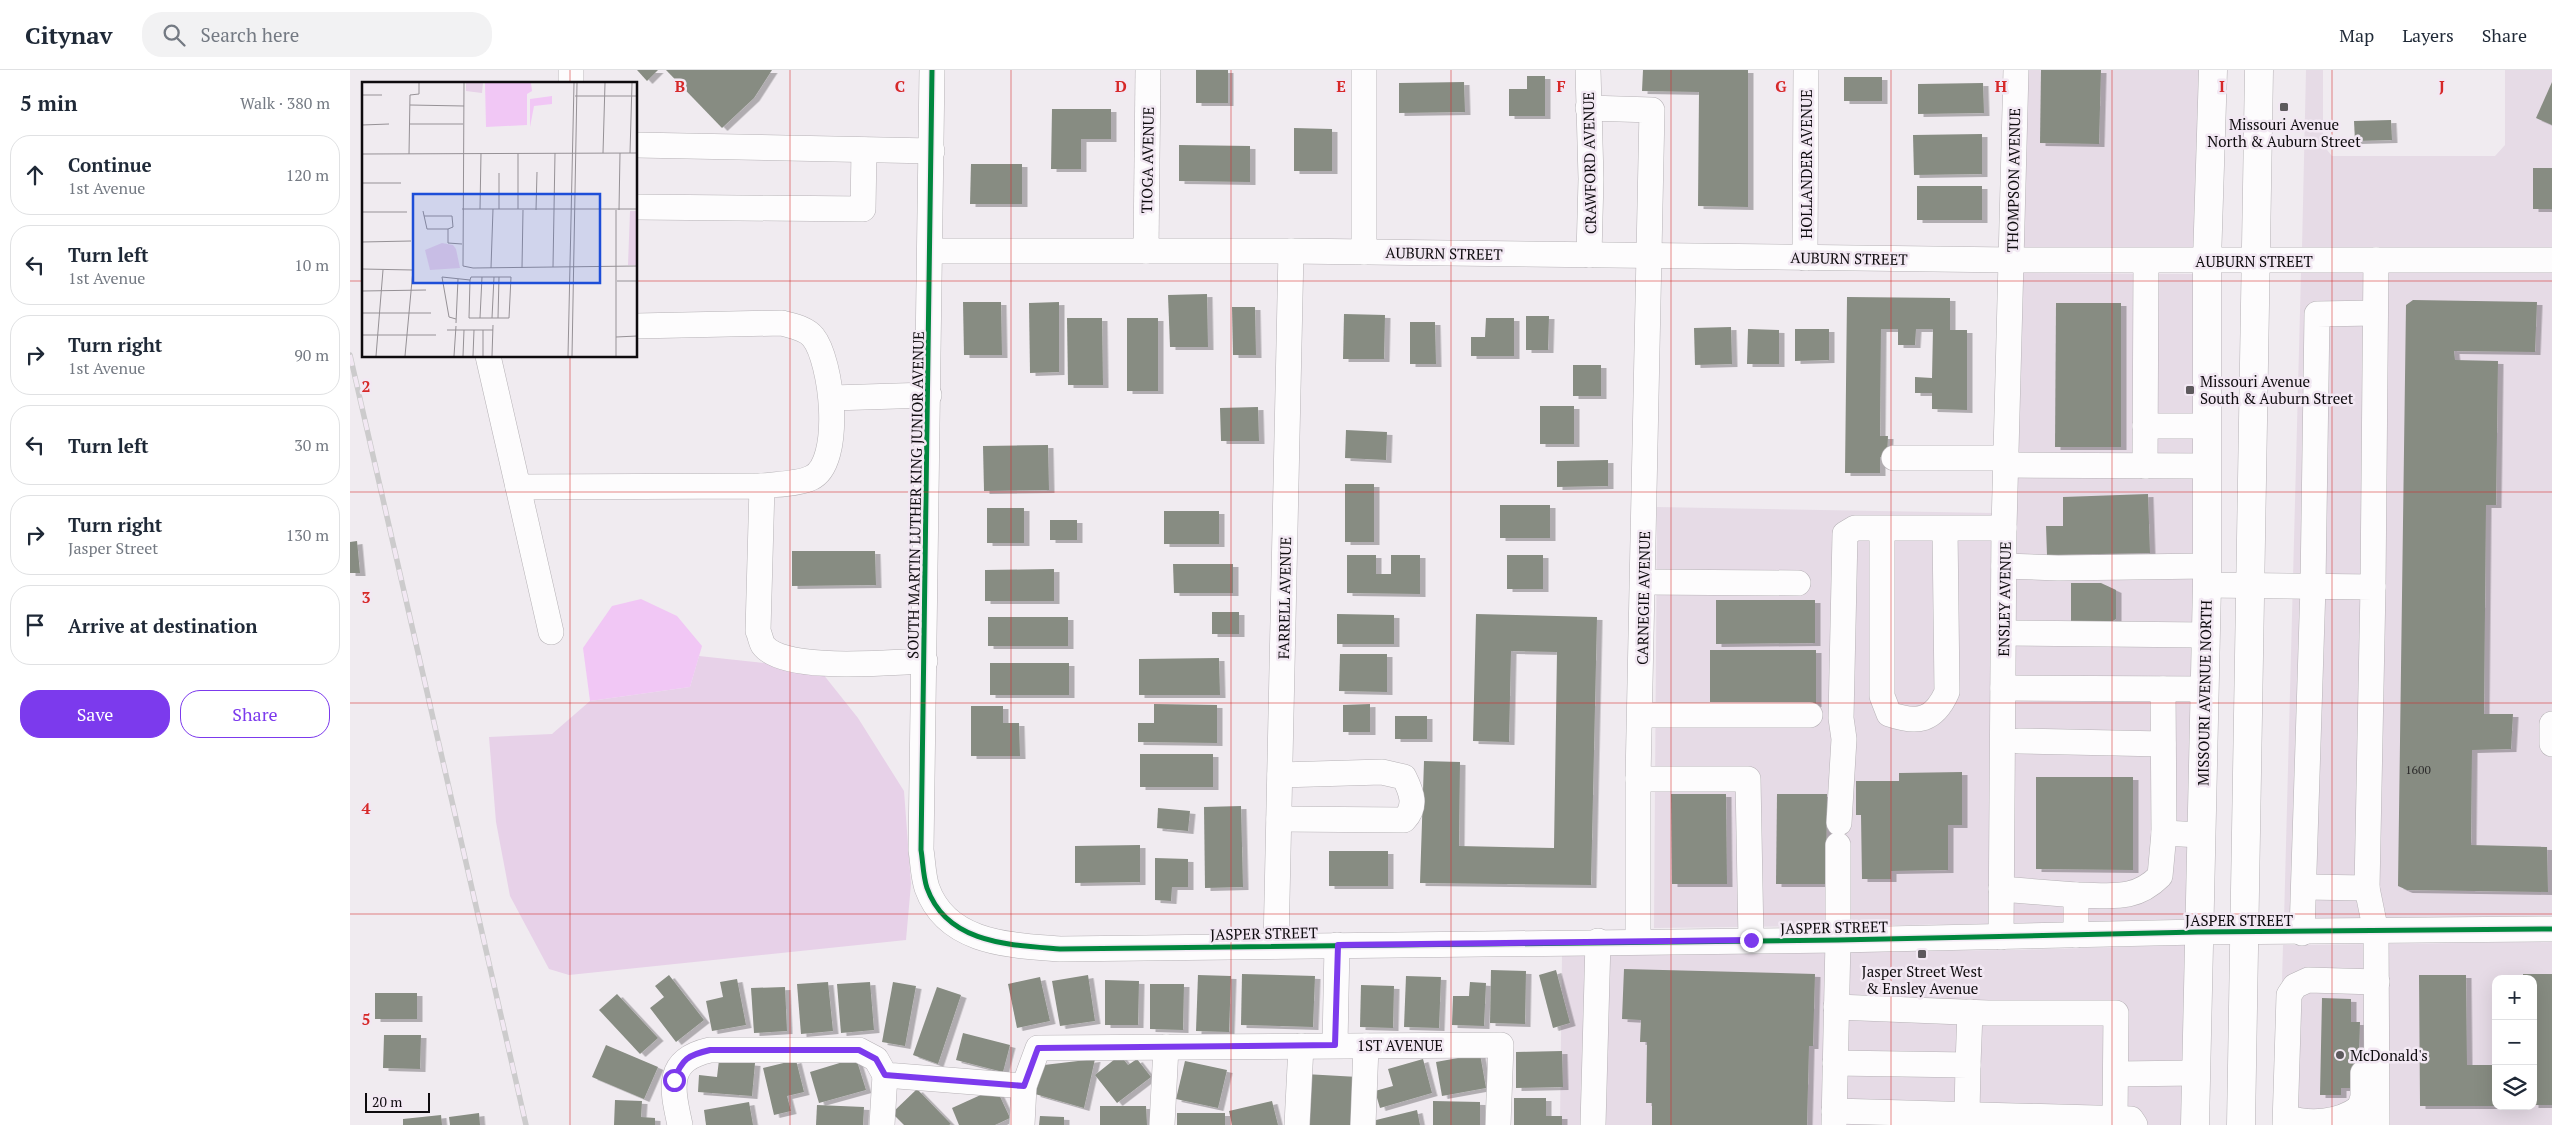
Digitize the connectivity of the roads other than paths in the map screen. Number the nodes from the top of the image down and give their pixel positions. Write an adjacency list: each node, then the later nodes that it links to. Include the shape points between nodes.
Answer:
1 (932, 70): 12 (street, SOUTH MARTIN LUTHER KING JUNIOR AVENUE)
2 (1148, 70): 15 (street, TIOGA AVENUE)
3 (1364, 70): 17 (street)
4 (1588, 70): 9 (street, CRAWFORD AVENUE)
5 (1806, 70): 20 (street, HOLLANDER AVENUE)
6 (2016, 70): 21 (street, THOMPSON AVENUE)
7 (2213, 70): 25 (main road, MISSOURI AVENUE NORTH)
8 (2259, 70): 26 (main road)
9 (1588, 108): 18 (street, CRAWFORD AVENUE, via 1591,179); 19 (street, CARNEGIE AVENUE, via 1652,110)
10 (638, 145): 11 (street)
11 (864, 150): 12 (street); 13 (street, via 863,209)
12 (932, 151): 14 (street, SOUTH MARTIN LUTHER KING JUNIOR AVENUE)
13 (638, 207)
14 (931, 251): 15 (street, AUBURN STREET); 30 (street, SOUTH MARTIN LUTHER KING JUNIOR AVENUE)
15 (1146, 251): 16 (street, AUBURN STREET)
16 (1291, 251): 17 (street, AUBURN STREET); 63 (street, FARRELL AVENUE)
17 (1364, 252): 18 (street, AUBURN STREET)
18 (1589, 255): 19 (street, AUBURN STREET)
19 (1650, 256): 20 (street, AUBURN STREET); 45 (street, CARNEGIE AVENUE)
20 (1805, 258): 21 (street, AUBURN STREET)
21 (2012, 260): 24 (street, AUBURN STREET); 35 (street, ENSLEY AVENUE)
22 (2376, 260): 23 (street, AUBURN STREET); 26 (street, AUBURN STREET); 27 (street)
23 (2552, 260)
24 (2146, 261): 25 (street, AUBURN STREET); 32 (street)
25 (2207, 261): 26 (street, AUBURN STREET); 33 (main road, MISSOURI AVENUE NORTH)
26 (2254, 261): 47 (main road)
27 (2375, 313): 48 (street, via 2317,314); 49 (street)
28 (638, 326): 31 (street, via 782,323 797,327 811,335 821,349)
29 (488, 358): 39 (street)
30 (929, 396): 31 (street); 53 (street, SOUTH MARTIN LUTHER KING JUNIOR AVENUE)
31 (832, 398): 38 (street, via 830,440 824,465 812,478)
32 (2145, 426): 33 (street); 36 (street)
33 (2207, 426): 37 (main road, MISSOURI AVENUE NORTH)
34 (1894, 458): 35 (street)
35 (2006, 461): 36 (street); 42 (street, ENSLEY AVENUE)
36 (2145, 466): 37 (street)
37 (2207, 466): 44 (main road, MISSOURI AVENUE NORTH)
38 (762, 486): 39 (street); 53 (street, via 758,631 764,646 785,660 809,663)
39 (518, 487): 50 (street)
40 (1882, 528): 41 (street); 41 (street, via 1882,696 1888,714 1903,719 1929,718 1940,709 1947,692); 81 (street, via 1850,530 1843,540 1841,718 1844,739 1838,834)
41 (1945, 528): 42 (street)
42 (2004, 528): 43 (street, ENSLEY AVENUE)
43 (2004, 566): 44 (street); 51 (street, ENSLEY AVENUE)
44 (2207, 576): 47 (street); 52 (main road, MISSOURI AVENUE NORTH)
45 (1643, 582): 46 (street); 57 (street, CARNEGIE AVENUE)
46 (1798, 583)
47 (2251, 585): 48 (street); 75 (main road)
48 (2313, 586): 49 (street); 68 (street)
49 (2373, 587): 69 (street)
50 (551, 632)
51 (2004, 633): 52 (street); 54 (street, ENSLEY AVENUE)
52 (2206, 635): 56 (main road, MISSOURI AVENUE NORTH)
53 (925, 661): 72 (street, SOUTH MARTIN LUTHER KING JUNIOR AVENUE, via 922,850 928,888)
54 (2012, 689): 55 (street); 60 (street); 70 (street, ENSLEY AVENUE)
55 (2163, 689): 56 (street); 61 (street)
56 (2204, 689): 67 (main road, MISSOURI AVENUE NORTH)
57 (1640, 715): 58 (street); 64 (street, CARNEGIE AVENUE)
58 (1810, 715)
59 (2552, 724): 62 (street)
60 (2020, 741): 61 (street); 70 (street)
61 (2163, 744): 66 (street)
62 (2552, 744)
63 (1280, 775): 65 (street, FARRELL AVENUE); 65 (street, via 1382,772 1404,777 1413,794 1411,813 1404,820)
64 (1638, 779): 80 (street, via 1748,779); 83 (street, CARNEGIE AVENUE)
65 (1279, 819): 85 (street, FARRELL AVENUE)
66 (2164, 833): 67 (street); 71 (street, via 2160,876 2147,889 2133,895)
67 (2200, 835): 74 (main road, MISSOURI AVENUE NORTH)
68 (2305, 887): 69 (street); 77 (street)
69 (2367, 888): 76 (street)
70 (2009, 890): 71 (street); 79 (street, ENSLEY AVENUE)
71 (2076, 895): 78 (street)
72 (944, 916): 85 (street, JASPER STREET, via 968,934 1008,945 1060,949)
73 (2552, 929): 76 (street, JASPER STREET)
74 (2198, 932): 75 (street, JASPER STREET); 78 (street, JASPER STREET); 95 (main road, MISSOURI AVENUE NORTH)
75 (2245, 932): 77 (street, JASPER STREET); 113 (main road)
76 (2376, 932): 77 (street, JASPER STREET); 86 (street)
77 (2302, 933)
78 (2076, 935): 79 (street, JASPER STREET)
79 (2001, 937): 81 (street, JASPER STREET)
80 (1751, 940): 81 (street, JASPER STREET); 83 (street, JASPER STREET)
81 (1838, 940): 87 (street)
82 (1598, 941): 83 (street, JASPER STREET); 84 (street, JASPER STREET); 111 (street)
83 (1638, 941)
84 (1338, 945): 85 (street, JASPER STREET); 89 (street)
85 (1276, 946)
86 (2377, 982): 100 (street, via 2365,1020 2362,1097); 103 (street, via 2308,980 2295,986 2289,995); 114 (street)
87 (1836, 1007): 88 (street); 93 (street)
88 (1979, 1013): 94 (street); 96 (street, via 2116,1013)
89 (1335, 1045): 90 (street, 1ST AVENUE); 91 (street, 1ST AVENUE)
90 (1300, 1046): 92 (street, 1ST AVENUE); 108 (street)
91 (1366, 1046): 109 (street); 110 (street, 1ST AVENUE, via 1501,1045)
92 (1166, 1047): 98 (street, 1ST AVENUE, via 1038,1048); 107 (street)
93 (1835, 1063): 94 (street); 101 (street)
94 (1968, 1065): 99 (street)
95 (2196, 1073): 96 (street); 112 (main road, MISSOURI AVENUE NORTH)
96 (2117, 1074): 102 (street)
97 (885, 1075): 98 (street); 104 (street, via 876,1059 859,1050 710,1050 694,1054 681,1064 674,1080); 105 (street)
98 (1024, 1086): 106 (street)
99 (1967, 1115): 101 (street); 102 (street)
100 (2357, 1117): 103 (street, via 2314,1124)
101 (1834, 1118)
102 (2125, 1122)
103 (2292, 1123)
104 (680, 1125)
105 (882, 1125)
106 (1022, 1125)
107 (1162, 1125)
108 (1297, 1125)
109 (1363, 1125)
110 (1498, 1125)
111 (1593, 1125)
112 (2195, 1125)
113 (2240, 1125)
114 (2378, 1125)

